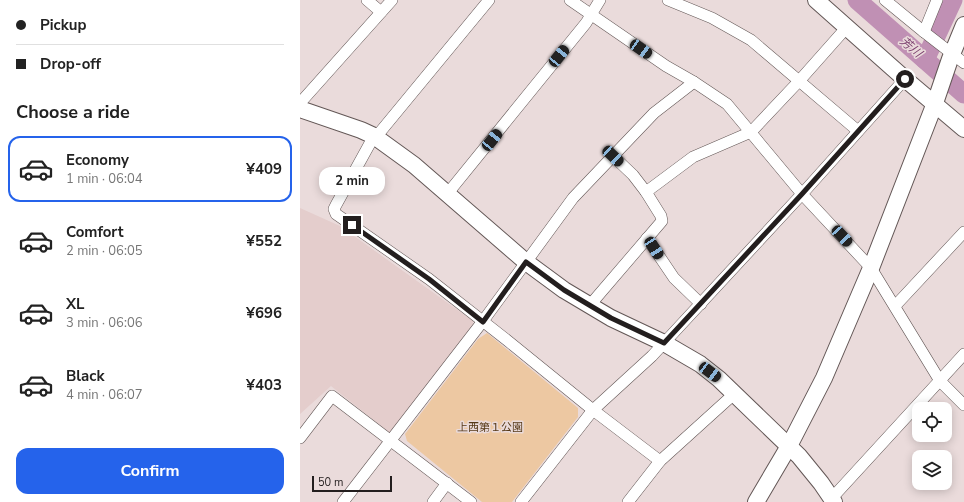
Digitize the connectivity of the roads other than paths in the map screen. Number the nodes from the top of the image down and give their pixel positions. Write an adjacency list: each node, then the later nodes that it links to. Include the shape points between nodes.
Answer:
1 (367, 0): 10 (street)
2 (392, 0): 10 (street)
3 (489, 0): 25 (street)
4 (570, 0): 11 (street)
5 (600, 0): 11 (street)
6 (668, 0): 17 (street, via 712,18 751,40)
7 (816, 0): 13 (street)
8 (885, 0): 14 (street)
9 (937, 0): 14 (street)
10 (381, 12): 20 (street)
11 (592, 15): 18 (street); 28 (street)
12 (964, 25): 15 (street)
13 (847, 27): 16 (street); 17 (street)
14 (926, 34): 15 (street)
15 (953, 56): 19 (street)
16 (905, 79): 19 (street); 23 (street)
17 (800, 80): 23 (street); 24 (street)
18 (694, 82): 24 (street, via 722,100); 26 (street, via 658,109)
19 (936, 99): 22 (street); 33 (street)
20 (300, 103)
21 (300, 109): 25 (street, via 358,128)
22 (964, 129)
23 (858, 131): 29 (street)
24 (751, 132): 27 (street, via 693,157); 29 (street)
25 (375, 137): 28 (street, via 409,160); 37 (street, via 336,205 335,212 429,279)
26 (613, 156): 27 (street); 32 (street, via 573,198)
27 (646, 192): 31 (street, via 662,219 660,225)
28 (448, 193): 32 (street)
29 (802, 194): 33 (street); 34 (street)
30 (964, 232): 36 (street)
31 (647, 238): 34 (street, via 674,278); 35 (street)
32 (526, 262): 35 (street, via 564,290); 37 (street)
33 (871, 268): 36 (street); 46 (street, via 824,378)
34 (701, 304): 38 (street)
35 (590, 305): 38 (street)
36 (895, 306): 40 (street)
37 (483, 322): 43 (street); 45 (street)
38 (664, 343): 41 (street, via 700,364); 43 (street)
39 (964, 354): 40 (street)
40 (940, 381): 42 (street); 49 (street)
41 (734, 394): 46 (street); 47 (street)
42 (964, 405)
43 (593, 410): 47 (street); 53 (street)
44 (300, 438): 45 (street, via 332,396)
45 (391, 440): 48 (street); 50 (street)
46 (789, 446): 49 (street, via 812,471); 55 (street)
47 (660, 460): 54 (street)
48 (447, 483): 51 (street); 52 (street)
49 (833, 500)
50 (343, 502)
51 (433, 502)
52 (471, 502)
53 (521, 502)
54 (628, 502)
55 (756, 502)

